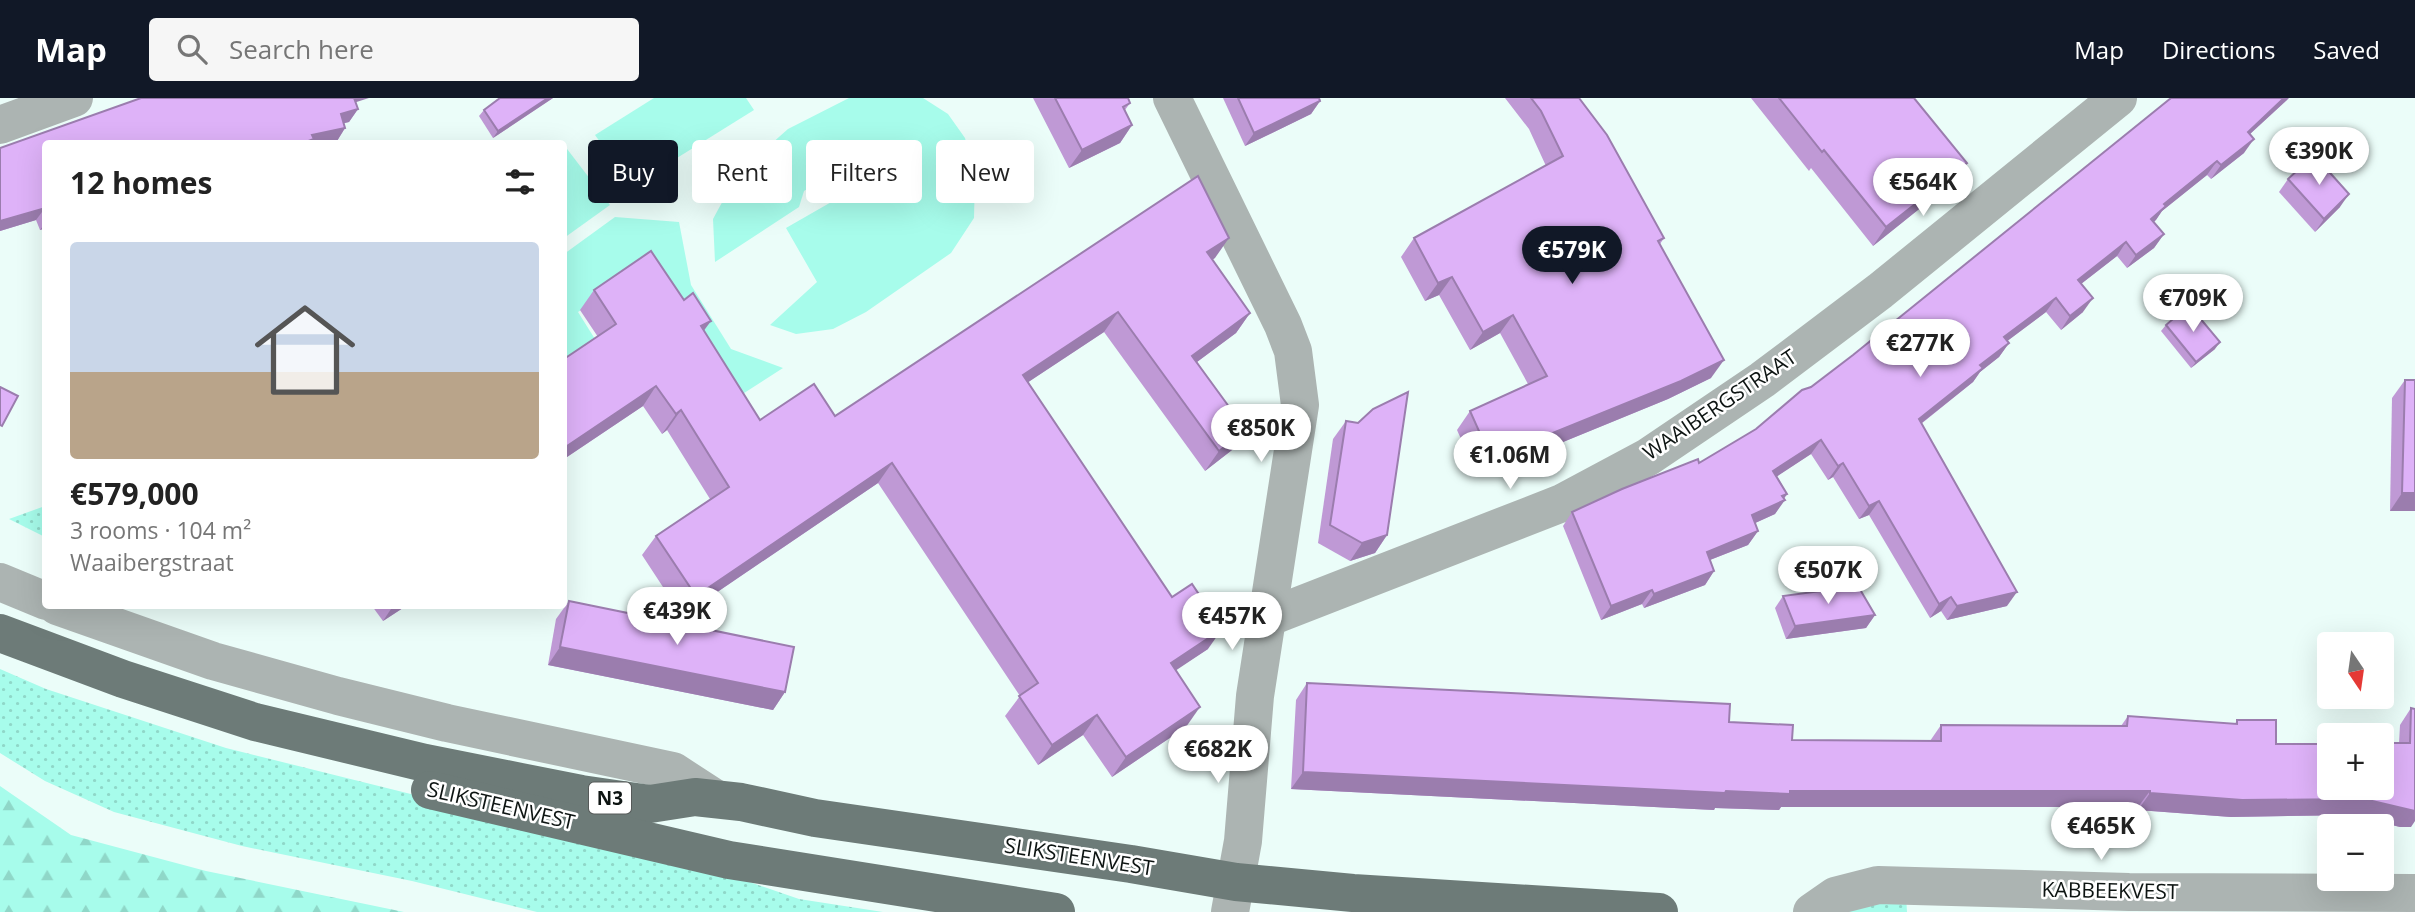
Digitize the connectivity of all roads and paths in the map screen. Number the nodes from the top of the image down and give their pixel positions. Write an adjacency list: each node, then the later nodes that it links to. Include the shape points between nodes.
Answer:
1 (74, 98): 4 (street)
2 (1172, 98): 8 (street, via 1293,351 1300,405)
3 (2118, 98): 8 (street, WAAIBERGSTRAAT, via 1880,291 1762,380 1648,457 1562,503)
4 (0, 125)
5 (0, 582): 6 (street)
6 (42, 599)
7 (66, 609): 11 (street, SLIKSTEENVEST, via 213,661 338,696 674,771)
8 (1267, 618): 13 (street)
9 (0, 633): 11 (main road, SLIKSTEENVEST / N3, via 255,722 425,763 650,804 695,797)
10 (0, 658): 14 (main road, SLIKSTEENVEST / N3, via 194,727 420,787 729,860)
11 (716, 799): 13 (main road, SLIKSTEENVEST / N3, via 1131,864)
12 (2415, 893): 16 (street, KABBEEKVEST, via 1878,885 1835,896)
13 (1233, 897): 15 (main road, N3, via 1353,893)
14 (1056, 912)
15 (1659, 912)
16 (1812, 912)

